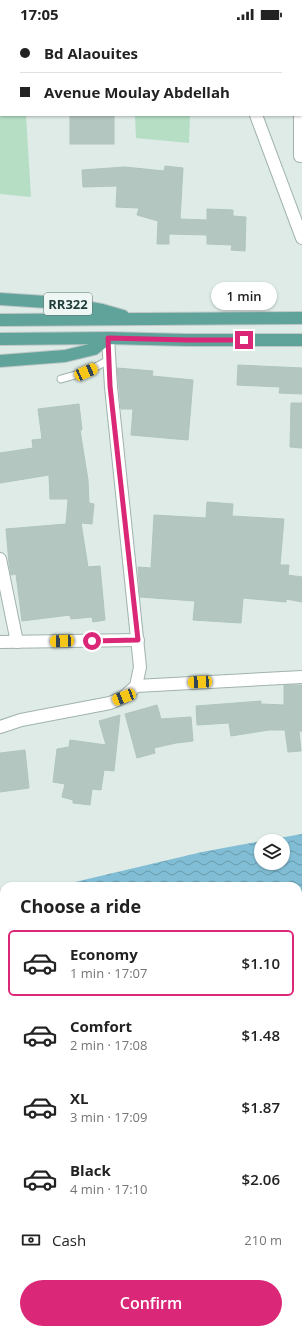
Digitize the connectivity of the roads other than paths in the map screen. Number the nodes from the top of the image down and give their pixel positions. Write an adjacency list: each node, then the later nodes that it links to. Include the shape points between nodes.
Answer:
1 (256, 116): 4 (street)
2 (300, 116): 3 (street)
3 (300, 156)
4 (302, 238)
5 (0, 299): 8 (main road, RR322, via 62,303 102,310)
6 (302, 318): 8 (main road, RR322)
7 (0, 320): 8 (main road, RR322)
8 (135, 320)
9 (108, 338): 10 (main road); 11 (main road); 12 (street); 13 (main road, via 94,349 65,356)
10 (0, 339)
11 (302, 340)
12 (109, 360): 14 (lane, via 86,372); 16 (street)
13 (0, 361)
14 (62, 379)
15 (0, 559): 18 (street)
16 (138, 640): 18 (street); 20 (street, via 140,668)
17 (0, 642): 18 (street)
18 (17, 642)
19 (302, 677): 20 (street)
20 (136, 686): 21 (street, via 124,697 110,703 21,720)
21 (0, 727)

